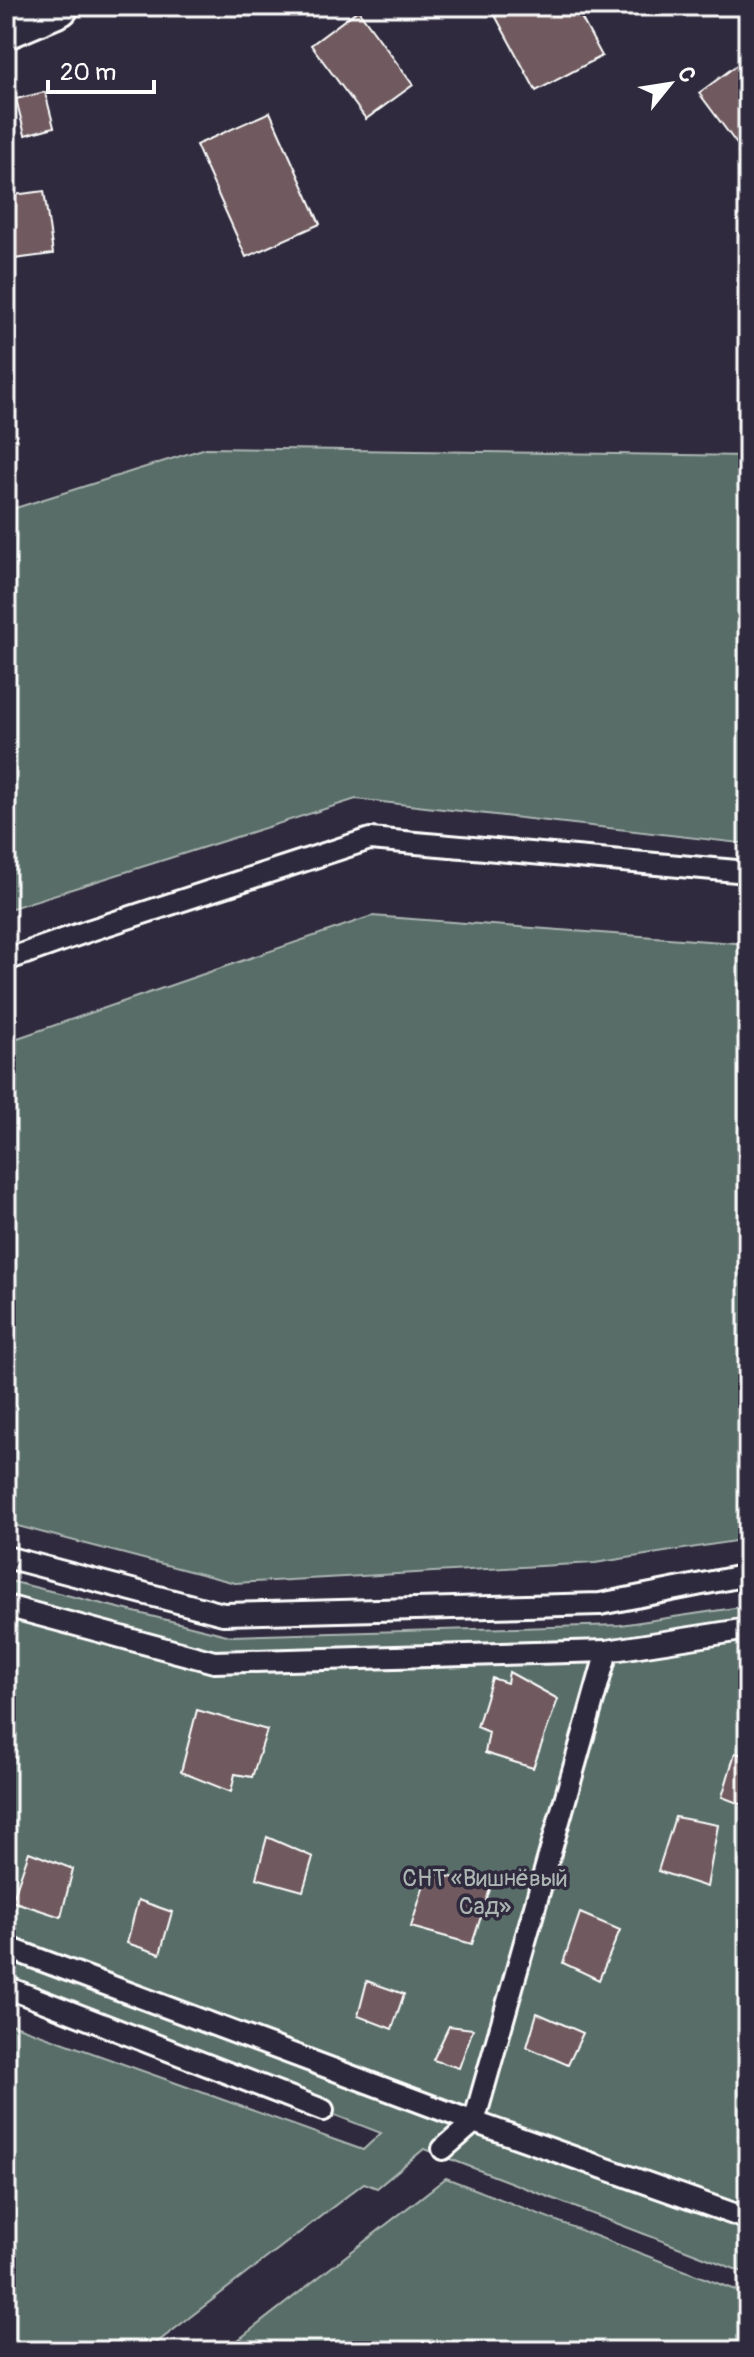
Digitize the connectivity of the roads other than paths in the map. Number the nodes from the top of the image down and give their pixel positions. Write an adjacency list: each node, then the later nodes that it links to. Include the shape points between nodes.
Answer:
1 (58, 6): 2 (street)
2 (6, 28)
3 (748, 872): 4 (lane, via 370,839)
4 (6, 960)
5 (6, 1557): 6 (lane, via 223,1614 600,1604)
6 (748, 1575)
7 (6, 1606): 9 (lane, via 214,1662)
8 (748, 1629): 9 (lane)
9 (607, 1651): 13 (lane)
10 (6, 1947): 13 (lane)
11 (6, 1987): 12 (lane)
12 (323, 2110)
13 (474, 2122): 14 (lane); 15 (lane)
14 (443, 2149)
15 (748, 2219)

